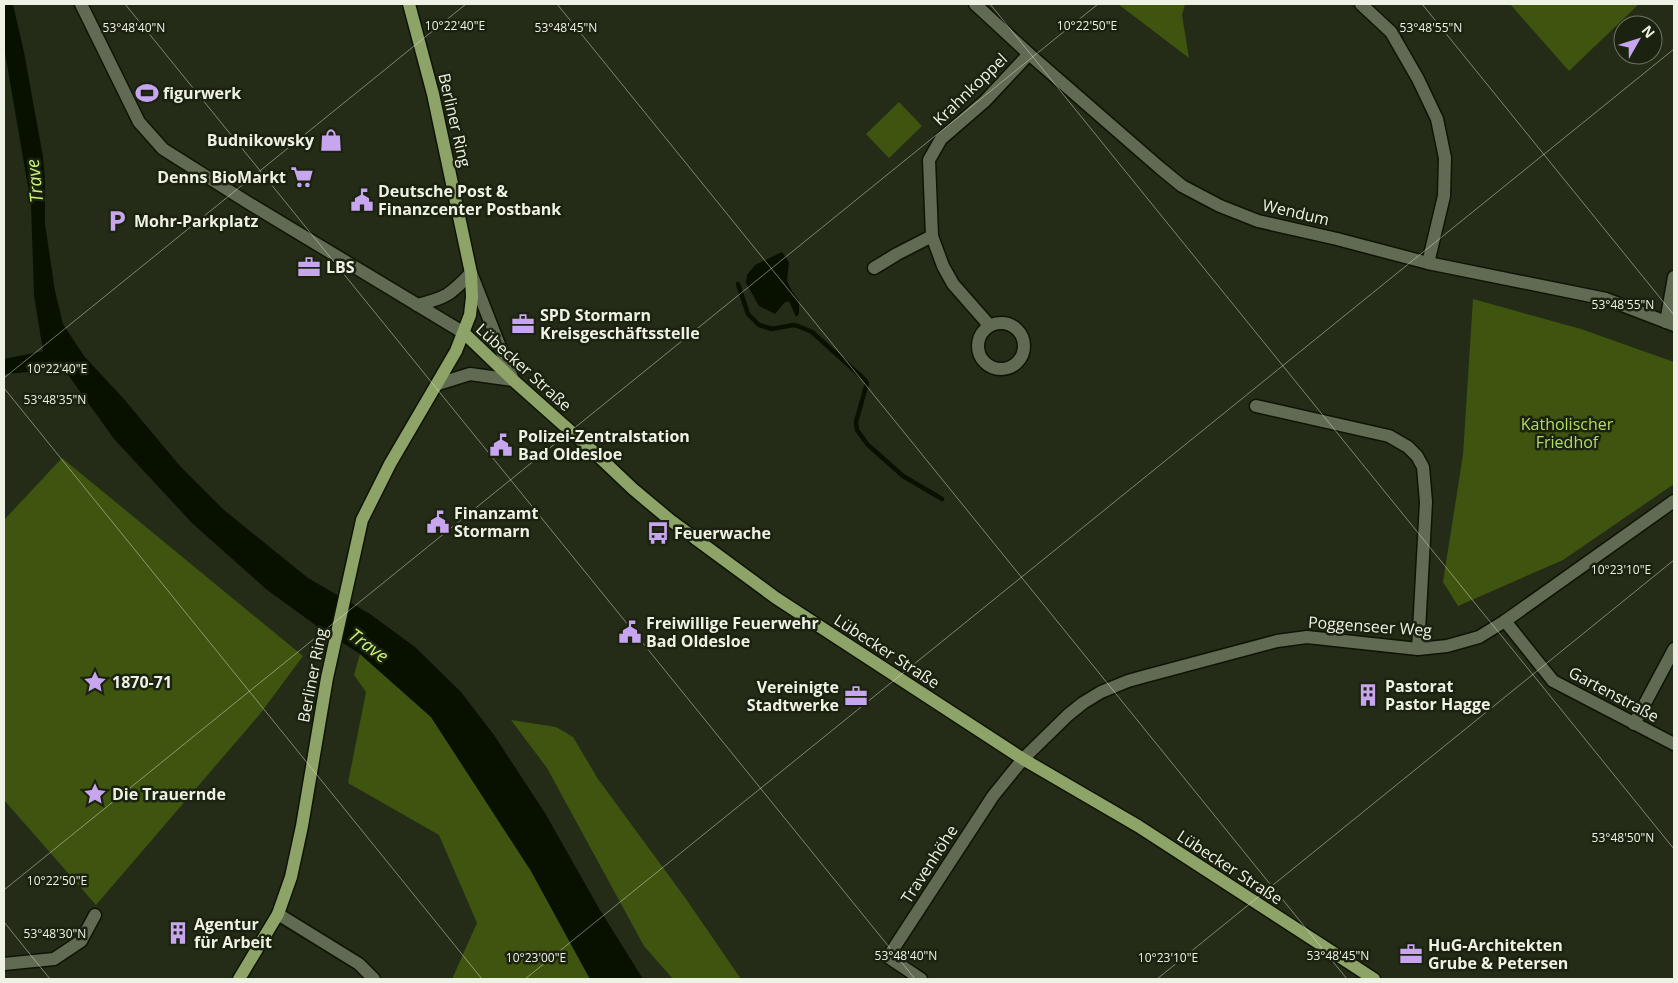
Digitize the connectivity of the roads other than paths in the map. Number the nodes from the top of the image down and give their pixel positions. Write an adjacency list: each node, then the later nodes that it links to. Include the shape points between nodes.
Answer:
1 (81, 4): 11 (street, Lübecker Straße, via 139,122 163,150)
2 (409, 4): 9 (main road, Berliner Ring, via 433,94)
3 (975, 4): 5 (street, Wendum)
4 (1361, 4): 7 (street, via 1391,32 1436,119 1445,158 1444,196)
5 (1029, 54): 6 (street, Krahnkoppel, via 985,102 941,139 929,160); 7 (street, Wendum, via 1160,168 1197,194 1258,221)
6 (932, 236): 8 (street); 13 (street, Krahnkoppel, via 953,284)
7 (1428, 264): 12 (street, Wendum, via 1606,299)
8 (874, 268)
9 (471, 273): 11 (street, via 440,299); 14 (main road, Berliner Ring, via 471,306); 15 (street, Berliner Ring)
10 (1674, 278): 12 (street)
11 (417, 305): 14 (street, Lübecker Straße)
12 (1670, 323)
13 (989, 325)
14 (464, 333): 15 (main road, Lübecker Straße); 16 (main road, Berliner Ring)
15 (513, 380): 16 (street, via 470,374); 24 (main road, Lübecker Straße, via 670,520 776,598)
16 (438, 384): 25 (main road, Berliner Ring, via 390,464 362,520 331,661 300,835 291,877)
17 (1256, 406): 20 (street, via 1389,436 1417,456 1423,467 1426,502)
18 (1674, 501): 19 (street, Poggenseer Weg)
19 (1505, 621): 20 (street, Poggenseer Weg, via 1479,637 1447,646); 22 (street, Gartenstraße, via 1553,681)
20 (1418, 649): 24 (street, Poggenseer Weg, via 1307,637 1277,641 1146,676 1100,692 1083,703)
21 (1674, 649): 22 (street)
22 (1634, 724): 23 (street, Gartenstraße)
23 (1674, 744)
24 (1023, 758): 30 (street, Travenhöhe, via 993,796 888,957); 31 (main road, Lübecker Straße, via 1138,826)
25 (278, 914): 28 (main road, Berliner Ring); 29 (street, via 359,964)
26 (95, 915): 27 (street, via 81,941 54,959)
27 (4, 964)
28 (239, 979)
29 (374, 979)
30 (921, 979)
31 (1374, 979)

